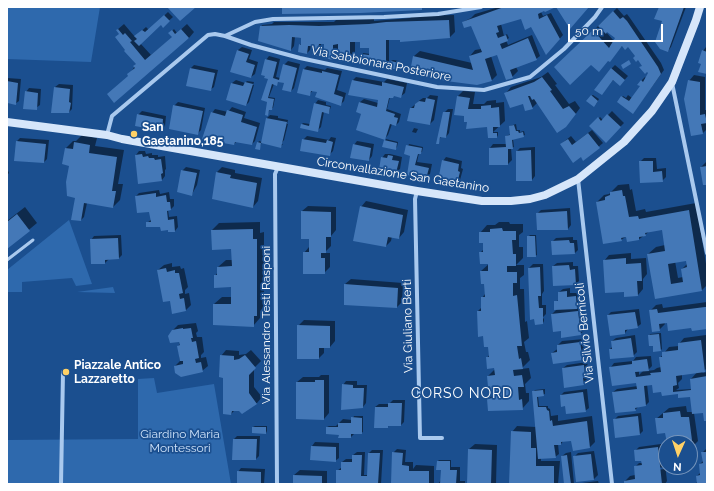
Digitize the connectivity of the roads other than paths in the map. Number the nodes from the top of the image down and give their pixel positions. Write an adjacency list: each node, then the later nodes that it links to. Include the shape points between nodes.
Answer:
1 (482, 7): 4 (street, via 438,14 273,19 255,22)
2 (602, 7): 4 (street, Via Sabbionara Posteriore, via 564,49 530,76 484,90 437,87 300,58)
3 (700, 7): 5 (street, Circonvallazione San Gaetanino)
4 (224, 36): 7 (street, via 208,35 112,116)
5 (672, 82): 9 (street, Circonvallazione San Gaetanino, via 652,111 624,142); 12 (street)
6 (7, 122): 7 (street, Circonvallazione San Gaetanino)
7 (107, 135): 8 (street, Circonvallazione San Gaetanino)
8 (278, 166): 10 (street, Circonvallazione San Gaetanino); 17 (street, Via Alessandro Testi Rasponi, via 275,174)
9 (578, 179): 10 (street, Circonvallazione San Gaetanino, via 545,195 511,202 482,201); 18 (street, Via Silvio Bernicoli)
10 (417, 191): 15 (street, Via Giuliano Berti, via 415,199 420,438)
11 (33, 240): 13 (lane)
12 (707, 253)
13 (7, 260)
14 (63, 372): 16 (street)
15 (442, 438)
16 (61, 484)
17 (277, 484)
18 (612, 484)

